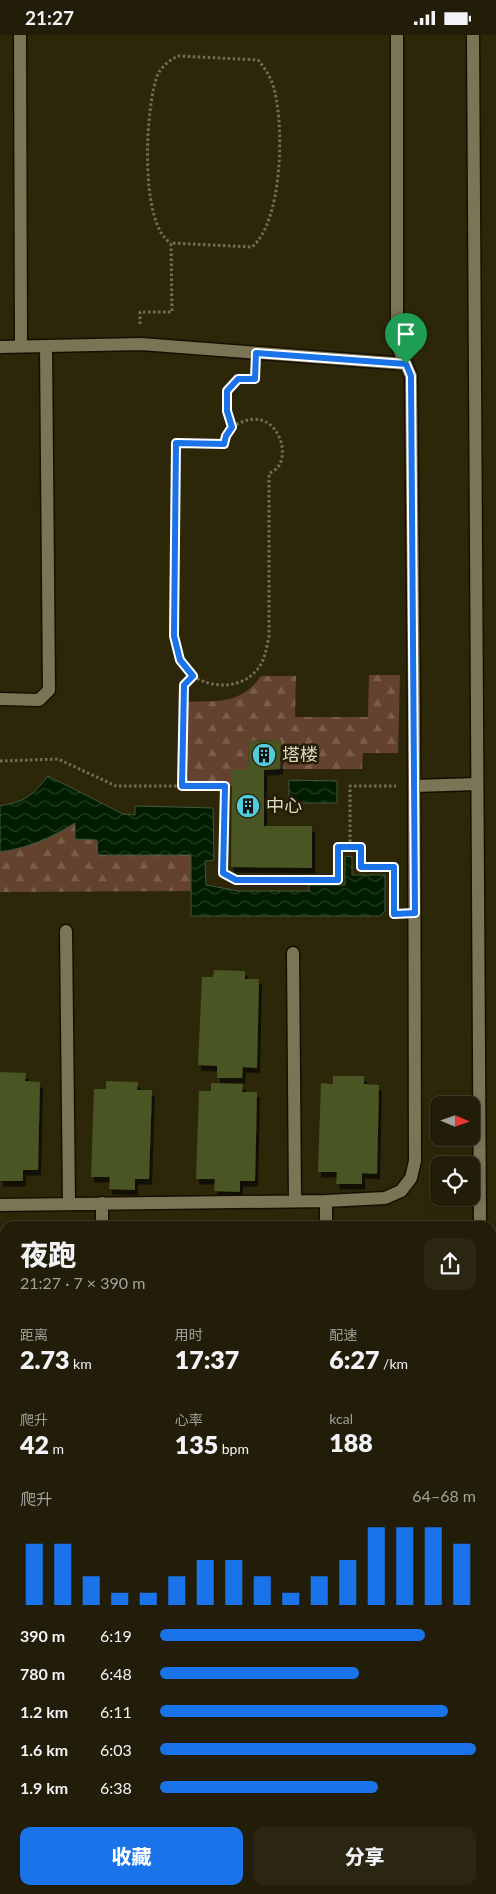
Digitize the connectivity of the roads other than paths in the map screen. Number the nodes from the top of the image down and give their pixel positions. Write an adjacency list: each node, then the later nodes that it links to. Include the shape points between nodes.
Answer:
1 (20, 35): 4 (street)
2 (398, 35): 7 (street, via 397,345)
3 (473, 35): 9 (street)
4 (20, 346): 5 (street); 6 (street)
5 (46, 346): 7 (street, via 141,344); 8 (street, via 49,690 39,700)
6 (0, 347)
7 (406, 364): 10 (street, via 411,376)
8 (0, 699)
9 (477, 784): 10 (street); 20 (street)
10 (414, 786): 14 (street, via 415,1161 411,1178 401,1191 384,1197)
11 (66, 931): 16 (street)
12 (293, 953): 13 (street)
13 (294, 1201): 14 (street); 15 (street)
14 (326, 1201): 19 (street)
15 (102, 1203): 16 (street); 18 (street)
16 (69, 1204): 17 (street)
17 (0, 1205)
18 (102, 1221)
19 (326, 1221)
20 (480, 1221)

